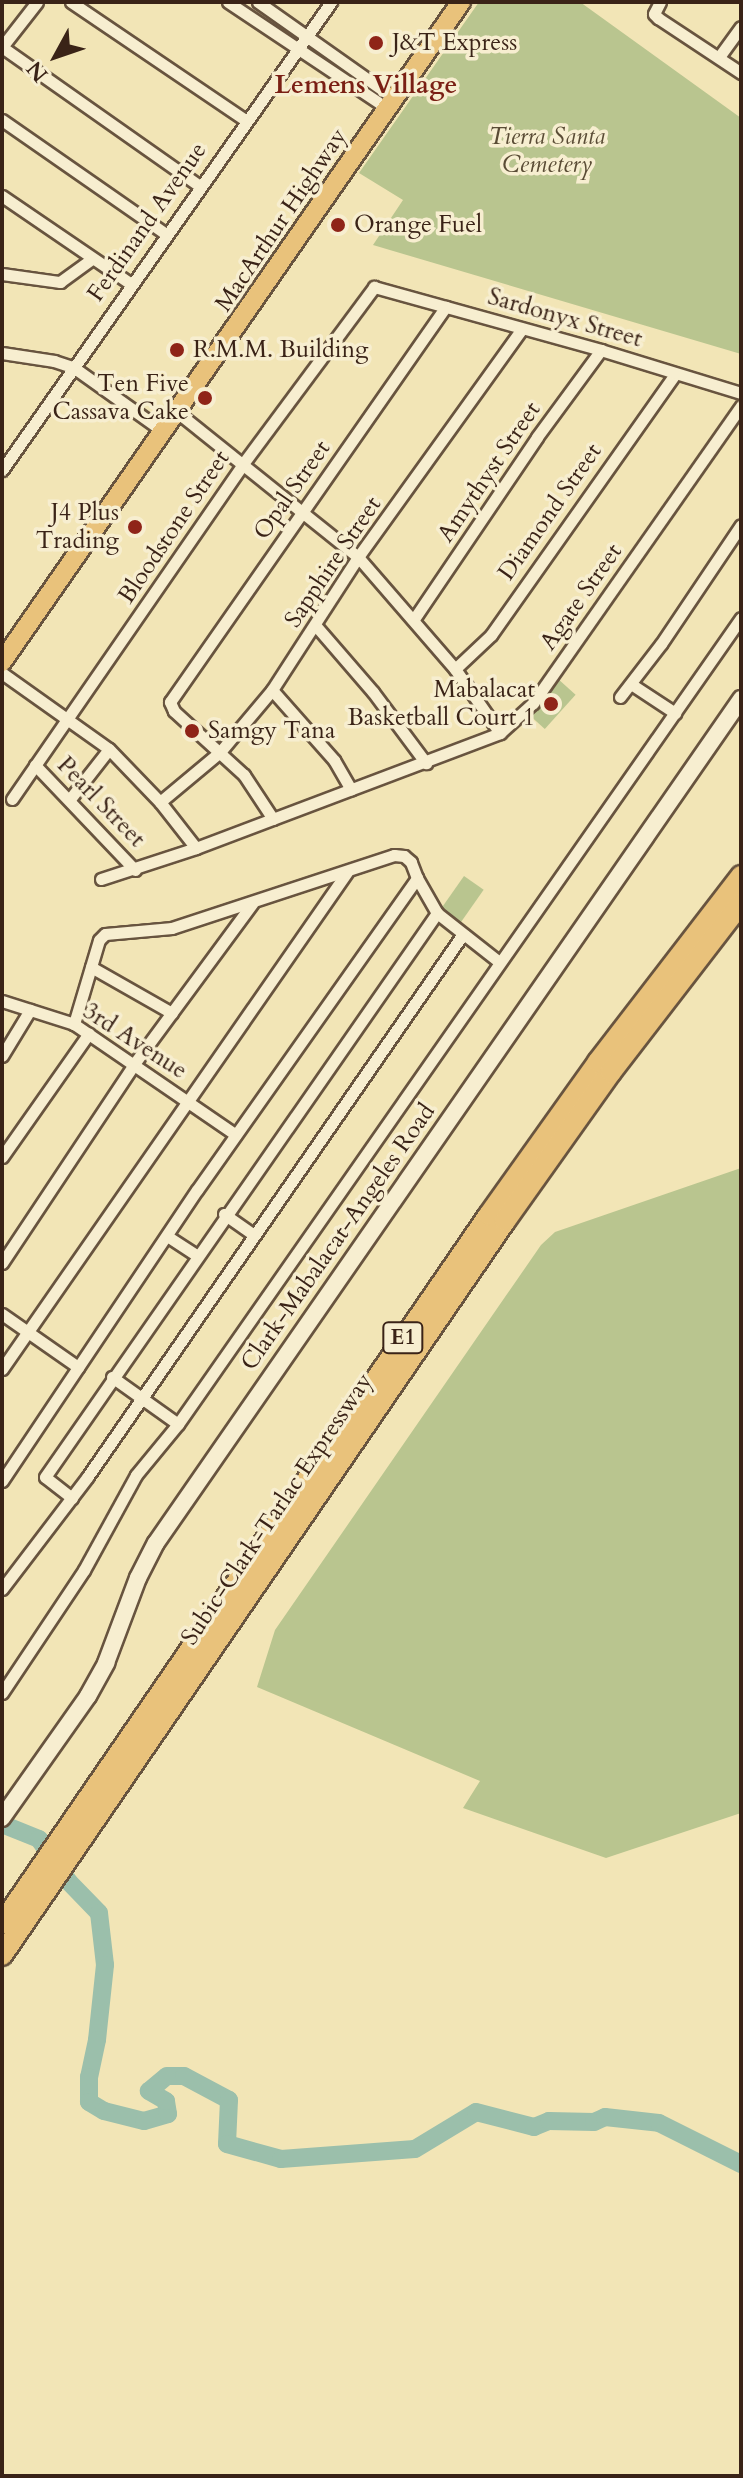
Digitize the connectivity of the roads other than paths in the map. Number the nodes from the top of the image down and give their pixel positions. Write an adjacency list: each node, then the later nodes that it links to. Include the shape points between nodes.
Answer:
1 (37, 2): 10 (street)
2 (71, 2): 16 (street)
3 (228, 2): 11 (street)
4 (258, 2): 9 (street)
5 (331, 2): 9 (street, Ferdinand Avenue)
6 (461, 2): 14 (highway, MacArthur Highway)
7 (660, 2): 12 (street, via 654,14 658,18)
8 (741, 27): 12 (street)
9 (309, 36): 11 (street, Ferdinand Avenue); 14 (street)
10 (2, 47): 17 (street)
11 (299, 51): 14 (street); 16 (street, Ferdinand Avenue)
12 (719, 57): 13 (street)
13 (741, 73)
14 (391, 103): 32 (highway, MacArthur Highway)
15 (2, 120): 19 (street)
16 (245, 120): 17 (street, Ferdinand Avenue)
17 (200, 186): 19 (street, Ferdinand Avenue)
18 (2, 196): 20 (street)
19 (166, 234): 22 (street, Ferdinand Avenue)
20 (92, 259): 21 (street, via 60,282); 22 (street)
21 (2, 274)
22 (131, 284): 28 (street, Ferdinand Avenue)
23 (377, 286): 24 (street, Sardonyx Street); 35 (street, Bloodstone Street, via 367,291)
24 (446, 307): 25 (street, Sardonyx Street); 37 (street, Opal Street)
25 (522, 329): 26 (street, Sardonyx Street); 39 (street, Sapphire Street)
26 (601, 350): 29 (street, Sardonyx Street); 41 (street, Amythyst Street)
27 (2, 353): 28 (street)
28 (73, 367): 32 (street); 34 (street, Ferdinand Avenue)
29 (675, 374): 30 (street, Sardonyx Street); 44 (street, Diamond Street, via 491,635)
30 (741, 393)
31 (741, 406): 52 (street, Agate Street, via 533,703)
32 (171, 420): 35 (street); 43 (highway, MacArthur Highway)
33 (2, 444): 34 (street)
34 (17, 447): 36 (street, Ferdinand Avenue)
35 (242, 465): 37 (street); 51 (street, Bloodstone Street)
36 (2, 470)
37 (303, 513): 39 (street); 54 (street, Opal Street, via 173,698 171,707)
38 (741, 525): 46 (street)
39 (358, 557): 41 (street); 42 (street, Sapphire Street)
40 (741, 618): 50 (street)
41 (414, 619): 44 (street)
42 (316, 626): 47 (street, Sapphire Street); 55 (street)
43 (2, 662)
44 (455, 669): 52 (street)
45 (2, 673): 51 (street)
46 (631, 684): 48 (street); 50 (street)
47 (272, 690): 54 (street, Sapphire Street); 57 (street, via 334,760)
48 (620, 697)
49 (741, 699): 101 (main road, Clark-Mabalacat-Angeles Road, via 156,1543 88,1696)
50 (675, 713): 72 (street)
51 (68, 720): 53 (street); 56 (street, Bloodstone Street)
52 (500, 733): 55 (street, Agate Street)
53 (109, 749): 59 (street); 60 (street)
54 (220, 752): 60 (street, Sapphire Street); 61 (street, via 244,775)
55 (426, 763): 57 (street, Agate Street)
56 (35, 765): 58 (street, Bloodstone Street); 59 (street, Pearl Street)
57 (351, 789): 61 (street, Agate Street)
58 (12, 799)
59 (70, 799): 63 (street, Pearl Street)
60 (160, 802): 62 (street)
61 (273, 819): 62 (street, Agate Street)
62 (196, 848): 63 (street, Agate Street)
63 (135, 870): 67 (street, Agate Street)
64 (347, 872): 66 (street, via 394,855 411,862); 69 (street); 81 (street)
65 (741, 876): 100 (highway, Subic-Clark-Tarlac Expressway / E1, via 560,1114)
66 (417, 878): 70 (street); 82 (street)
67 (101, 879)
68 (741, 903): 100 (highway, Subic-Clark-Tarlac Expressway / E1, via 611,1072)
69 (252, 904): 73 (street, via 172,928 105,934); 76 (street)
70 (437, 913): 71 (street); 84 (street)
71 (463, 934): 72 (street); 85 (street)
72 (498, 961): 95 (street)
73 (91, 967): 76 (street); 77 (street)
74 (2, 1001): 75 (street, 3rd Avenue)
75 (30, 1010): 77 (street, 3rd Avenue); 79 (street)
76 (172, 1013): 80 (street)
77 (74, 1024): 78 (street, 3rd Avenue)
78 (89, 1033): 80 (street, 3rd Avenue); 83 (street)
79 (2, 1056)
80 (134, 1064): 81 (street, 3rd Avenue); 88 (street)
81 (188, 1103): 82 (street, 3rd Avenue); 90 (street)
82 (236, 1135): 86 (street)
83 (2, 1157)
84 (224, 1214): 85 (street); 87 (street)
85 (254, 1235): 94 (street)
86 (167, 1236): 87 (street); 91 (street)
87 (196, 1255): 93 (street)
88 (2, 1263)
89 (2, 1314): 90 (street)
90 (27, 1332): 91 (street); 92 (street)
91 (78, 1367): 96 (street)
92 (2, 1369)
93 (112, 1377): 94 (street); 97 (street, via 45,1477)
94 (140, 1397): 95 (street); 97 (street)
95 (178, 1424): 99 (street, via 136,1475 84,1570)
96 (2, 1481)
97 (72, 1498): 98 (street)
98 (2, 1589)
99 (2, 1693)
100 (87, 1817): 102 (highway, Subic-Clark-Tarlac Expressway / E1)
101 (2, 1818)
102 (13, 1918): 103 (highway, Subic-Clark-Tarlac Expressway / E1)
103 (2, 1955)

